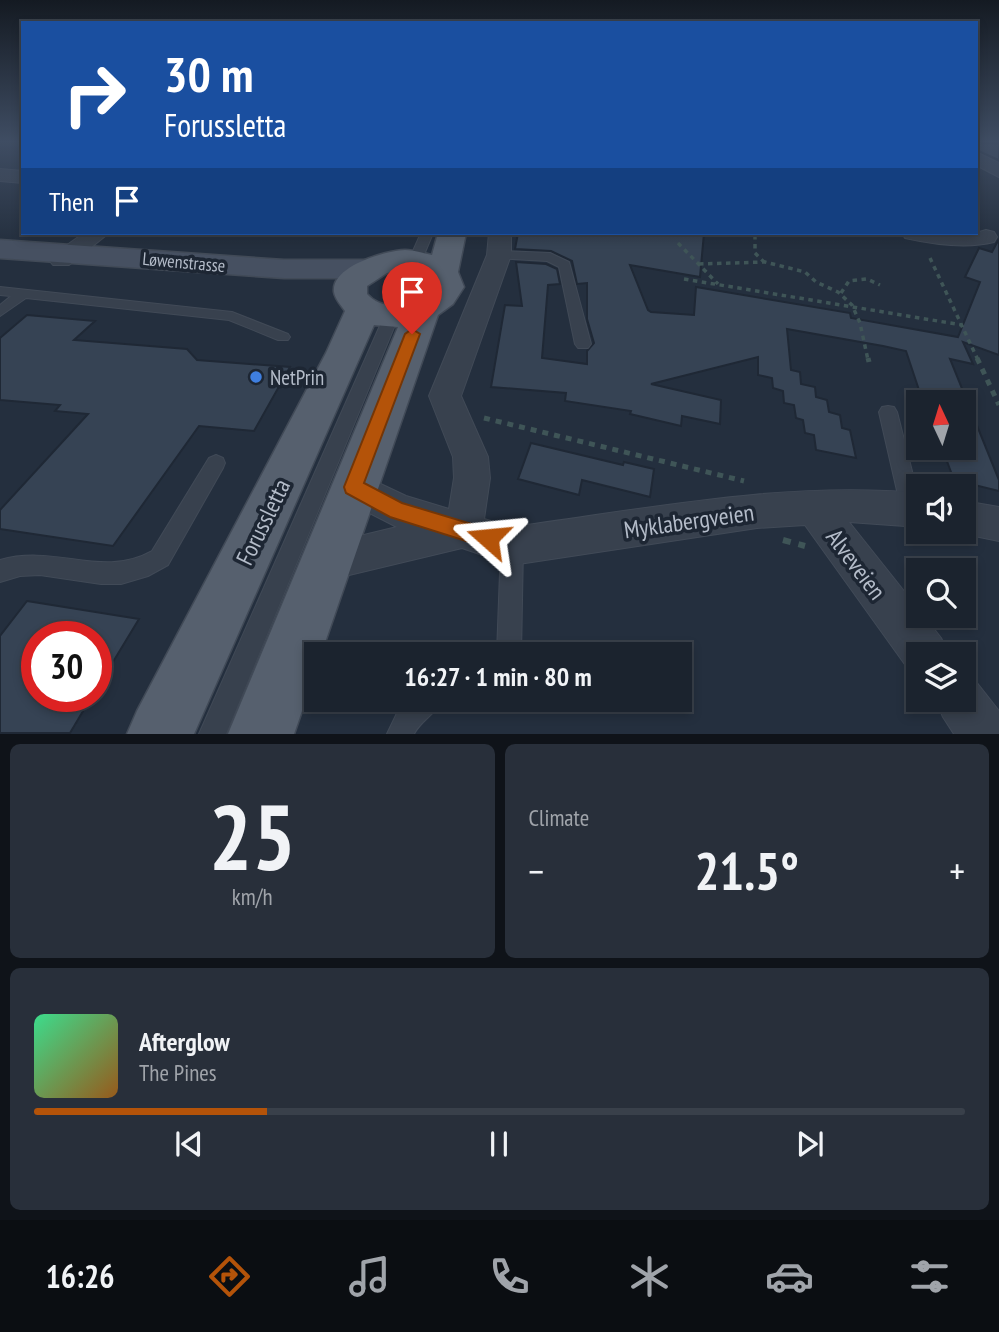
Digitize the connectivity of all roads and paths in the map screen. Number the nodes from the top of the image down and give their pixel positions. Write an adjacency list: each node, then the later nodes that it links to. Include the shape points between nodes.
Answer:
1 (95, 235): 11 (street)
2 (449, 235): 15 (main road, Forussletta)
3 (755, 235): 13 (path, via 755,253)
4 (918, 235): 12 (street)
5 (933, 235): 6 (street)
6 (986, 237)
7 (678, 243): 14 (path)
8 (499, 244): 26 (lane, via 565,265); 30 (street, via 448,382)
9 (0, 248): 11 (main road, Løwenstrasse)
10 (0, 256): 11 (main road, Løwenstrasse)
11 (66, 257): 15 (main road, Løwenstrasse, via 227,274)
12 (930, 258): 24 (path)
13 (765, 262): 14 (path); 21 (path, via 805,272 811,282)
14 (699, 264): 17 (path)
15 (396, 276): 34 (main road, Forussletta); 47 (main road, Forussletta, via 345,353); 48 (lane)
16 (684, 279): 17 (path)
17 (719, 285): 22 (path)
18 (880, 285): 21 (path, via 867,279 849,281)
19 (0, 291): 20 (lane)
20 (24, 293): 23 (lane); 25 (lane, via 232,316)
21 (841, 293): 22 (path)
22 (855, 307): 24 (path); 27 (path)
23 (0, 312)
24 (962, 325): 28 (path)
25 (283, 337)
26 (583, 345)
27 (869, 362)
28 (999, 405)
29 (888, 412): 32 (lane)
30 (448, 413): 33 (path, via 479,416); 39 (street, via 472,465)
31 (216, 463): 42 (lane, via 160,558 147,568 124,575 32,565)
32 (906, 477)
33 (758, 483)
34 (353, 487): 39 (street, Myklabergveien, via 397,510); 41 (main road, Forussletta)
35 (813, 506): 36 (street, Myklabergveien); 40 (street, Myklabergveien); 44 (street, Alveveien)
36 (906, 508)
37 (976, 520): 38 (street)
38 (999, 524)
39 (463, 530): 40 (street, Myklabergveien); 41 (street)
40 (512, 546): 43 (lane)
41 (324, 562): 49 (main road, Forussletta)
42 (0, 571)
43 (509, 642)
44 (916, 642)
45 (415, 712): 50 (lane)
46 (969, 712): 51 (street)
47 (160, 733)
48 (212, 733)
49 (261, 733)
50 (400, 733)
51 (985, 733)

